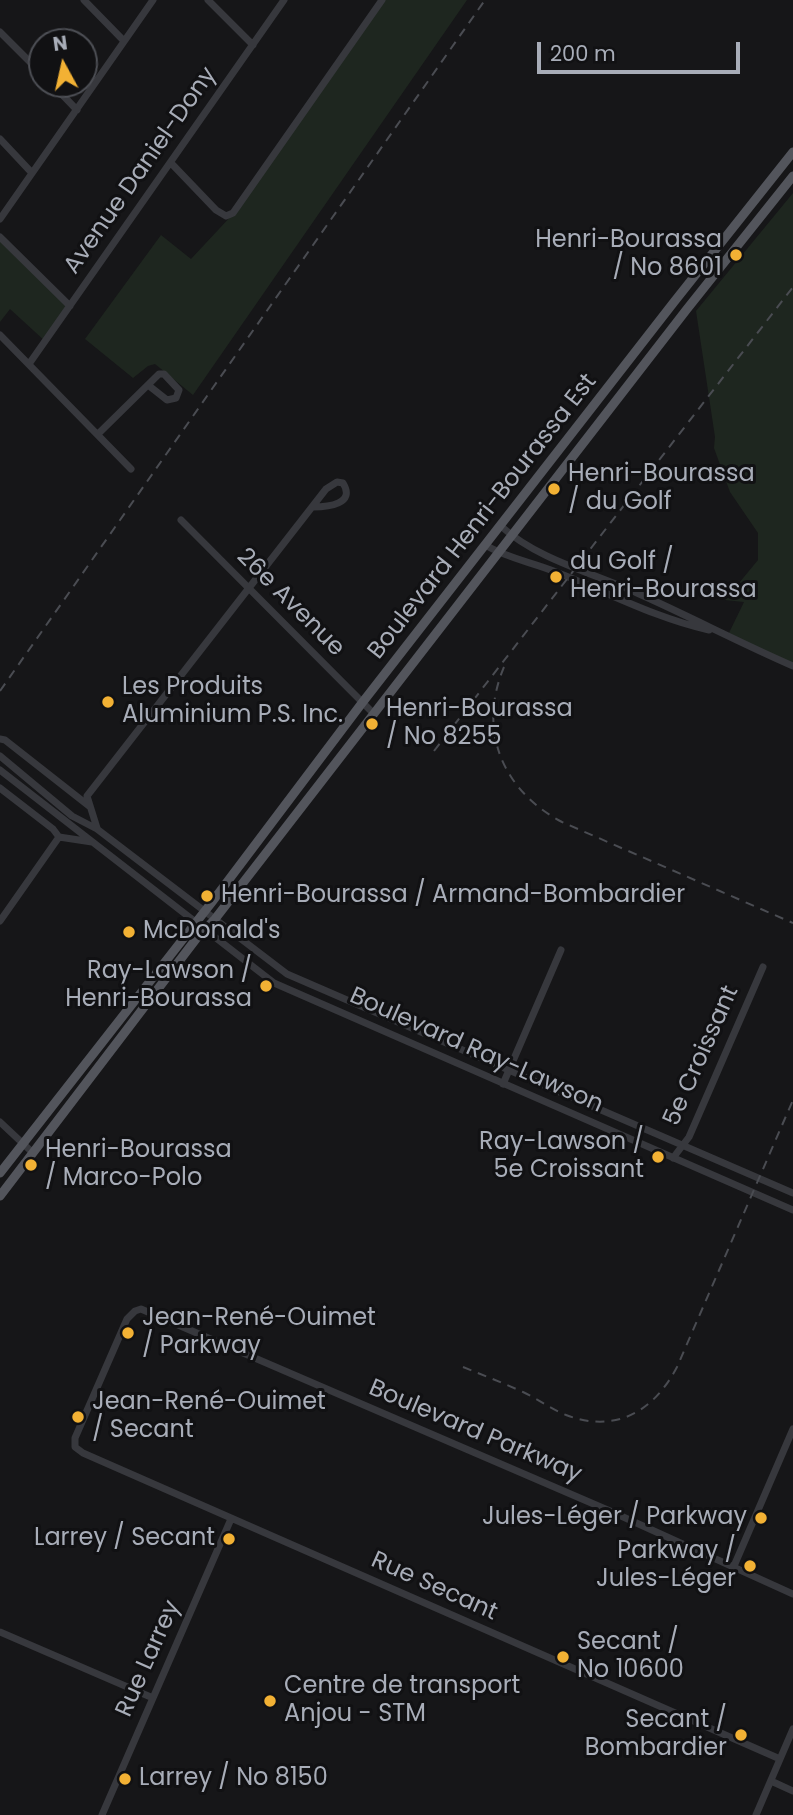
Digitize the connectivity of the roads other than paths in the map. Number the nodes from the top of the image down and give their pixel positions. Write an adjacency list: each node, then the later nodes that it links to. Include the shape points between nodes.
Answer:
1 (84, 0): 7 (street)
2 (153, 0): 7 (street)
3 (208, 0): 8 (street)
4 (284, 0): 8 (street, Avenue Daniel-Dony)
5 (377, 2): 14 (street, via 233,213 226,216 216,210)
6 (0, 32): 9 (street)
7 (124, 41): 11 (street)
8 (253, 45): 14 (street, Avenue Daniel-Dony)
9 (28, 60)
10 (65, 98): 11 (street)
11 (77, 110): 15 (street)
12 (0, 139): 15 (street)
13 (793, 152): 27 (main road, Boulevard Henri-Bourassa Est)
14 (171, 163): 19 (street, Avenue Daniel-Dony)
15 (32, 173): 17 (street)
16 (793, 176): 28 (main road, Boulevard Henri-Bourassa Est)
17 (0, 219)
18 (0, 237): 19 (street)
19 (69, 306): 21 (street, Avenue Daniel-Dony)
20 (0, 335): 21 (street)
21 (29, 364): 23 (street)
22 (148, 386): 23 (street)
23 (98, 434): 24 (street)
24 (131, 469)
25 (313, 507): 25 (street, via 331,484 343,484 344,501); 31 (street)
26 (181, 520): 31 (street, 26e Avenue)
27 (502, 527): 28 (street); 29 (main road, Boulevard Henri-Bourassa Est)
28 (512, 536): 30 (main road, Boulevard Henri-Bourassa Est); 32 (street)
29 (485, 545): 30 (street); 34 (main road, Boulevard Henri-Bourassa Est)
30 (498, 552): 32 (street, via 664,617); 35 (main road, Boulevard Henri-Bourassa Est)
31 (248, 588): 34 (street, 26e Avenue); 40 (street, via 87,796)
32 (713, 630): 33 (street)
33 (793, 666)
34 (362, 704): 35 (street, 26e Avenue); 45 (main road, Boulevard Henri-Bourassa Est)
35 (373, 713): 46 (main road, Boulevard Henri-Bourassa Est)
36 (0, 739): 40 (street)
37 (0, 756): 41 (street)
38 (0, 770): 41 (street)
39 (0, 788): 43 (street)
40 (89, 806): 42 (street)
41 (71, 819): 42 (street, Boulevard Ray-Lawson); 44 (street, Boulevard Ray-Lawson)
42 (97, 829): 45 (street, Boulevard Ray-Lawson)
43 (59, 837): 44 (street); 47 (street)
44 (93, 842): 48 (street, Boulevard Ray-Lawson)
45 (205, 911): 46 (street, Boulevard Ray-Lawson); 48 (main road, Boulevard Henri-Bourassa Est)
46 (215, 919): 49 (main road, Boulevard Henri-Bourassa Est); 52 (street, Boulevard Ray-Lawson, via 286,974)
47 (0, 921)
48 (195, 922): 49 (street, Boulevard Ray-Lawson); 57 (main road, Boulevard Henri-Bourassa Est)
49 (204, 930): 54 (street, Boulevard Ray-Lawson, via 282,988); 59 (main road, Boulevard Henri-Bourassa Est)
50 (561, 950): 53 (street)
51 (763, 967): 58 (street, 5e Croissant)
52 (483, 1058): 53 (street, Boulevard Ray-Lawson); 54 (street)
53 (509, 1069): 55 (street); 58 (street, Boulevard Ray-Lawson)
54 (477, 1073): 55 (street, Boulevard Ray-Lawson)
55 (503, 1084): 60 (street, Boulevard Ray-Lawson)
56 (0, 1122): 57 (street)
57 (24, 1144): 59 (street); 61 (main road, Boulevard Henri-Bourassa Est)
58 (683, 1145): 60 (street, 5e Croissant); 62 (street, Boulevard Ray-Lawson)
59 (33, 1153): 63 (main road, Boulevard Henri-Bourassa Est)
60 (673, 1158): 64 (street, Boulevard Ray-Lawson)
61 (0, 1173)
62 (793, 1193)
63 (0, 1196)
64 (793, 1210)
65 (793, 1429): 68 (street)
66 (75, 1447): 67 (street, Rue Secant); 68 (street, Boulevard Parkway, via 127,1319 141,1310)
67 (232, 1519): 71 (street, Rue Larrey); 73 (street, Rue Secant)
68 (734, 1566): 69 (street, Boulevard Parkway)
69 (793, 1594)
70 (0, 1632): 71 (street)
71 (153, 1698): 76 (street, Rue Larrey)
72 (793, 1729): 73 (street)
73 (780, 1759): 74 (street)
74 (771, 1781): 75 (street); 77 (street)
75 (793, 1791)
76 (102, 1815)
77 (756, 1815)

